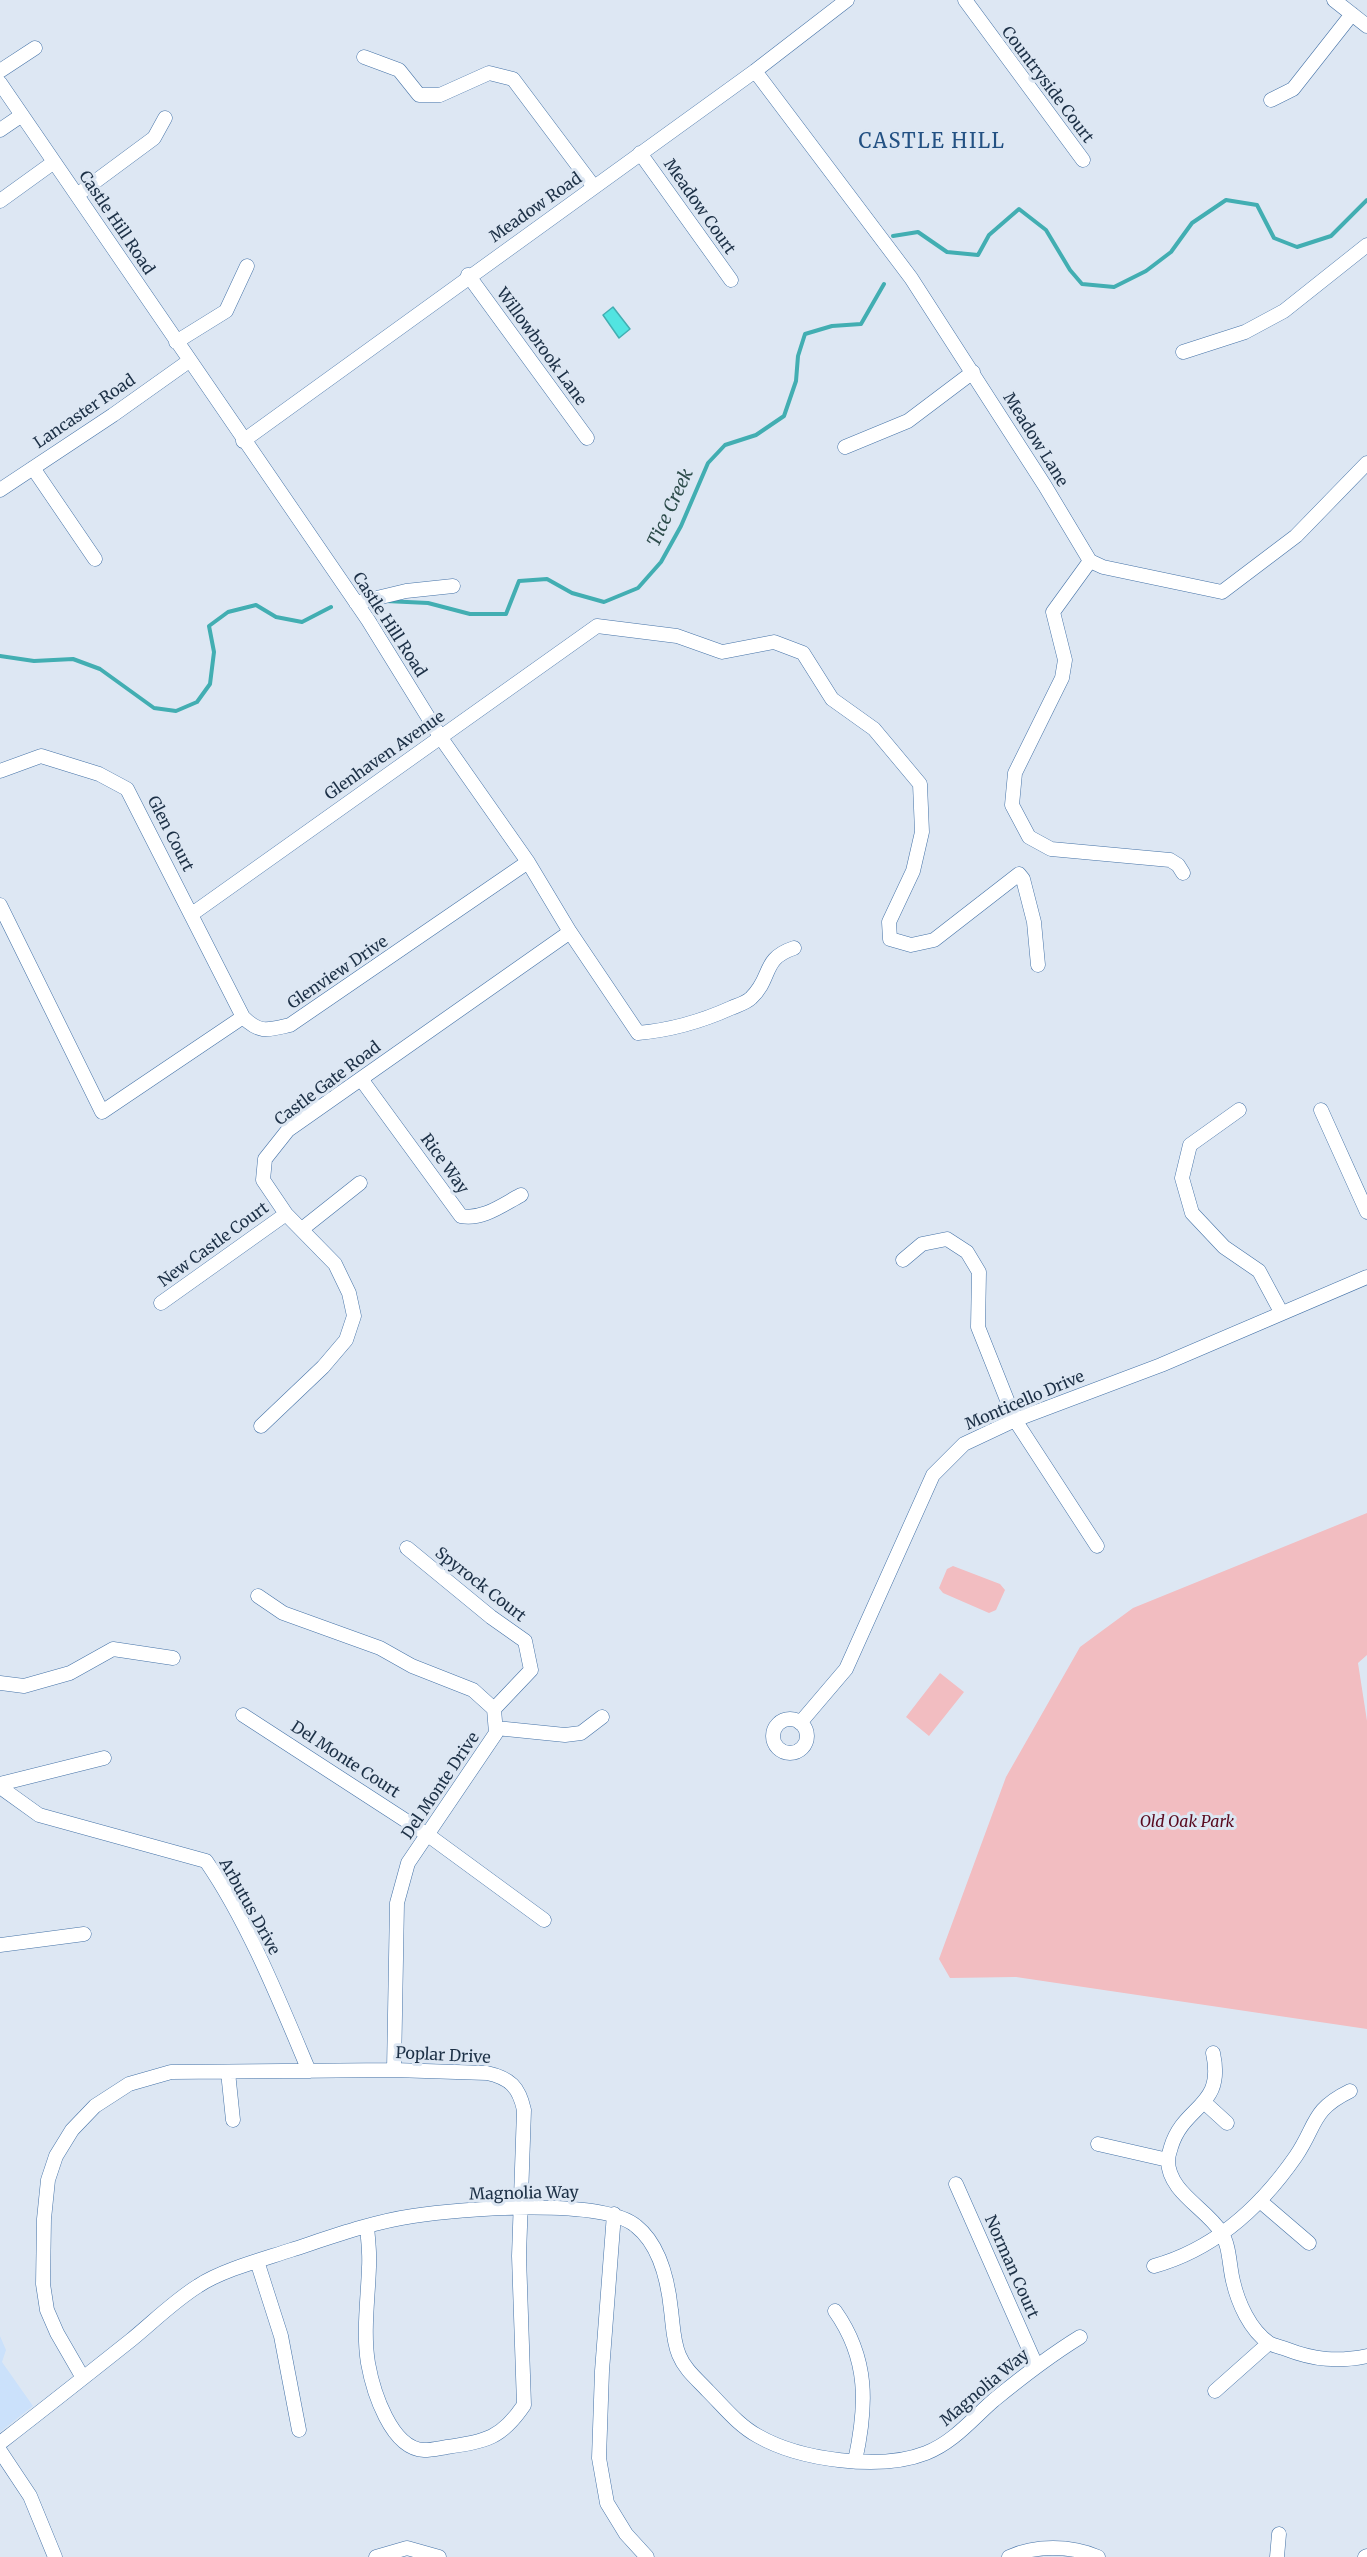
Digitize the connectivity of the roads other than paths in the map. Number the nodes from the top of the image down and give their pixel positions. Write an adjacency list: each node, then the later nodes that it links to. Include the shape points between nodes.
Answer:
1 (847, 0): 9 (street, Meadow Road)
2 (964, 0): 16 (street, Countryside Court)
3 (1334, 0): 4 (street)
4 (1352, 14): 5 (street); 11 (street, via 1293,89)
5 (1367, 26)
6 (35, 48): 8 (street)
7 (364, 57): 18 (street, via 399,70 419,95 440,95 489,73 513,79)
8 (0, 71)
9 (755, 71): 15 (street, Meadow Road); 28 (street, Meadow Lane, via 911,278)
10 (0, 82): 12 (street, Castle Hill Road)
11 (1270, 100)
12 (22, 115): 14 (street); 17 (street, Castle Hill Road)
13 (165, 118): 19 (street, via 154,138)
14 (0, 130)
15 (640, 153): 18 (street, Meadow Road); 24 (street, Meadow Court)
16 (1083, 160)
17 (54, 162): 19 (street, Castle Hill Road); 20 (street)
18 (594, 187): 23 (street, Meadow Road)
19 (76, 195): 25 (street, Castle Hill Road)
20 (0, 201)
21 (1367, 245): 26 (street, via 1284,311 1245,332)
22 (248, 266): 25 (street, via 226,310)
23 (468, 276): 29 (street, Willowbrook Lane); 30 (street, Meadow Road)
24 (731, 280)
25 (176, 342): 27 (street, Castle Hill Road)
26 (1184, 351)
27 (189, 361): 30 (street, Castle Hill Road); 33 (street, Lancaster Road)
28 (973, 372): 31 (street, via 908,421); 36 (street, Meadow Lane)
29 (587, 438)
30 (243, 441): 38 (street, Castle Hill Road)
31 (845, 447)
32 (1367, 463): 36 (street, via 1296,536 1222,592)
33 (33, 468): 34 (street, Lancaster Road); 35 (street)
34 (0, 490)
35 (95, 559)
36 (1090, 561): 42 (street, via 1053,612 1065,660 1062,678 1015,773 1012,805 1029,837 1051,849 1170,860)
37 (453, 586): 38 (street, via 406,591)
38 (356, 603): 39 (street, Castle Hill Road)
39 (441, 738): 41 (street, Castle Hill Road); 44 (street, Glenhaven Avenue); 47 (street, Glenhaven Avenue, via 597,626 676,636 722,652 774,642 803,653 832,699 874,729 920,784 922,832 913,871 889,922 890,939 911,945 934,940 1019,874 1034,922)
40 (0, 771): 44 (street, Glen Court, via 41,756 99,774 128,789)
41 (528, 862): 45 (street, Castle Hill Road); 48 (street, Glenview Drive, via 290,1025 263,1031)
42 (1183, 873)
43 (0, 905): 48 (street, via 102,1112)
44 (192, 914): 48 (street, Glen Court)
45 (570, 932): 46 (street, Castle Hill Road, via 638,1033 686,1026 746,1002 764,980 774,958); 49 (street, Castle Gate Road)
46 (794, 948)
47 (1038, 965)
48 (243, 1017)
49 (361, 1079): 53 (street, Rice Way, via 461,1216 472,1218 489,1213); 55 (street, Castle Gate Road, via 288,1130 265,1159 263,1180)
50 (1239, 1110): 60 (street, via 1190,1145 1182,1178 1192,1213 1224,1247 1258,1271)
51 (1321, 1110): 54 (street)
52 (360, 1184): 56 (street)
53 (521, 1195)
54 (1367, 1212)
55 (286, 1214): 56 (street, Castle Gate Road); 59 (street, New Castle Court)
56 (302, 1229): 62 (street, Castle Gate Road, via 335,1264 349,1293 354,1316 346,1340)
57 (903, 1260): 61 (street, via 922,1244 947,1239 967,1252 979,1272 978,1327)
58 (1367, 1277): 60 (street, Monticello Drive)
59 (161, 1303)
60 (1281, 1312): 61 (street, Monticello Drive, via 1161,1365)
61 (1015, 1420): 63 (street); 71 (street, Monticello Drive, via 964,1444 933,1475 846,1669)
62 (261, 1426)
63 (1097, 1546)
64 (406, 1548): 68 (street, Spyrock Court, via 525,1641 531,1670)
65 (258, 1596): 68 (street, via 283,1613 380,1648 412,1666 472,1690)
66 (173, 1658): 67 (street, via 113,1649 70,1673 24,1686)
67 (0, 1683)
68 (494, 1709): 72 (street, Del Monte Drive)
69 (243, 1715): 75 (street, Del Monte Court)
70 (602, 1717): 72 (street, via 581,1733 565,1735)
71 (800, 1723)
72 (496, 1728): 75 (street, Del Monte Drive, via 496,1734)
73 (104, 1758): 74 (street)
74 (0, 1786): 81 (street, Arbutus Drive, via 39,1815 206,1861 270,1979)
75 (428, 1835): 76 (street, Del Monte Court); 80 (street, Del Monte Drive, via 408,1863 397,1903)
76 (544, 1920)
77 (84, 1934): 78 (street)
78 (0, 1945)
79 (1213, 2053): 84 (street, via 1215,2087)
80 (394, 2070): 81 (street, Poplar Drive); 91 (street, Poplar Drive, via 487,2073 502,2076 513,2084 524,2110)
81 (309, 2071): 82 (street, Poplar Drive)
82 (228, 2072): 85 (street); 103 (street, Poplar Drive, via 171,2072 129,2084 95,2106 72,2130 56,2156 48,2180 43,2284 47,2310)
83 (1350, 2091): 90 (street, via 1321,2109 1297,2154)
84 (1205, 2103): 86 (street); 88 (street, via 1188,2117 1175,2136)
85 (233, 2120)
86 (1227, 2123)
87 (1098, 2144): 88 (street)
88 (1168, 2160): 94 (street, via 1178,2188 1209,2215)
89 (956, 2184): 102 (street, Norman Court)
90 (1260, 2201): 94 (street); 95 (street)
91 (523, 2208): 92 (street, Magnolia Way); 93 (street, Magnolia Way, via 414,2216); 93 (street, Poplar Drive, via 519,2256 524,2405 510,2425 494,2436 423,2450 405,2443 389,2425 368,2364)
92 (614, 2214): 108 (street, Magnolia Way, via 635,2224 652,2242 662,2265 680,2359 734,2418 757,2436 782,2446); 113 (street, via 599,2458 607,2503 626,2534)
93 (367, 2226): 96 (street, Magnolia Way)
94 (1223, 2234): 97 (street, via 1182,2258); 100 (street, via 1240,2302 1250,2323)
95 (1309, 2243)
96 (257, 2261): 103 (street, Magnolia Way, via 200,2284); 105 (street, via 282,2336)
97 (1154, 2266)
98 (835, 2311): 108 (street, via 848,2330 863,2381 861,2432)
99 (1080, 2337): 102 (street, Magnolia Way)
100 (1269, 2343): 101 (street, via 1307,2357 1343,2361); 104 (street)
101 (1367, 2356)
102 (1036, 2365): 108 (street, Magnolia Way, via 957,2435 927,2453 896,2462)
103 (83, 2378): 106 (street, Magnolia Way)
104 (1215, 2391)
105 (298, 2430)
106 (0, 2444)
107 (0, 2451): 110 (street, via 30,2496)
108 (855, 2461)
109 (1278, 2534): 116 (street)
110 (55, 2557)
111 (376, 2557): 112 (street, via 406,2548)
112 (439, 2557)
113 (647, 2557)
114 (1009, 2557): 115 (street, via 1023,2551 1060,2548)
115 (1098, 2557)
116 (1277, 2557)

